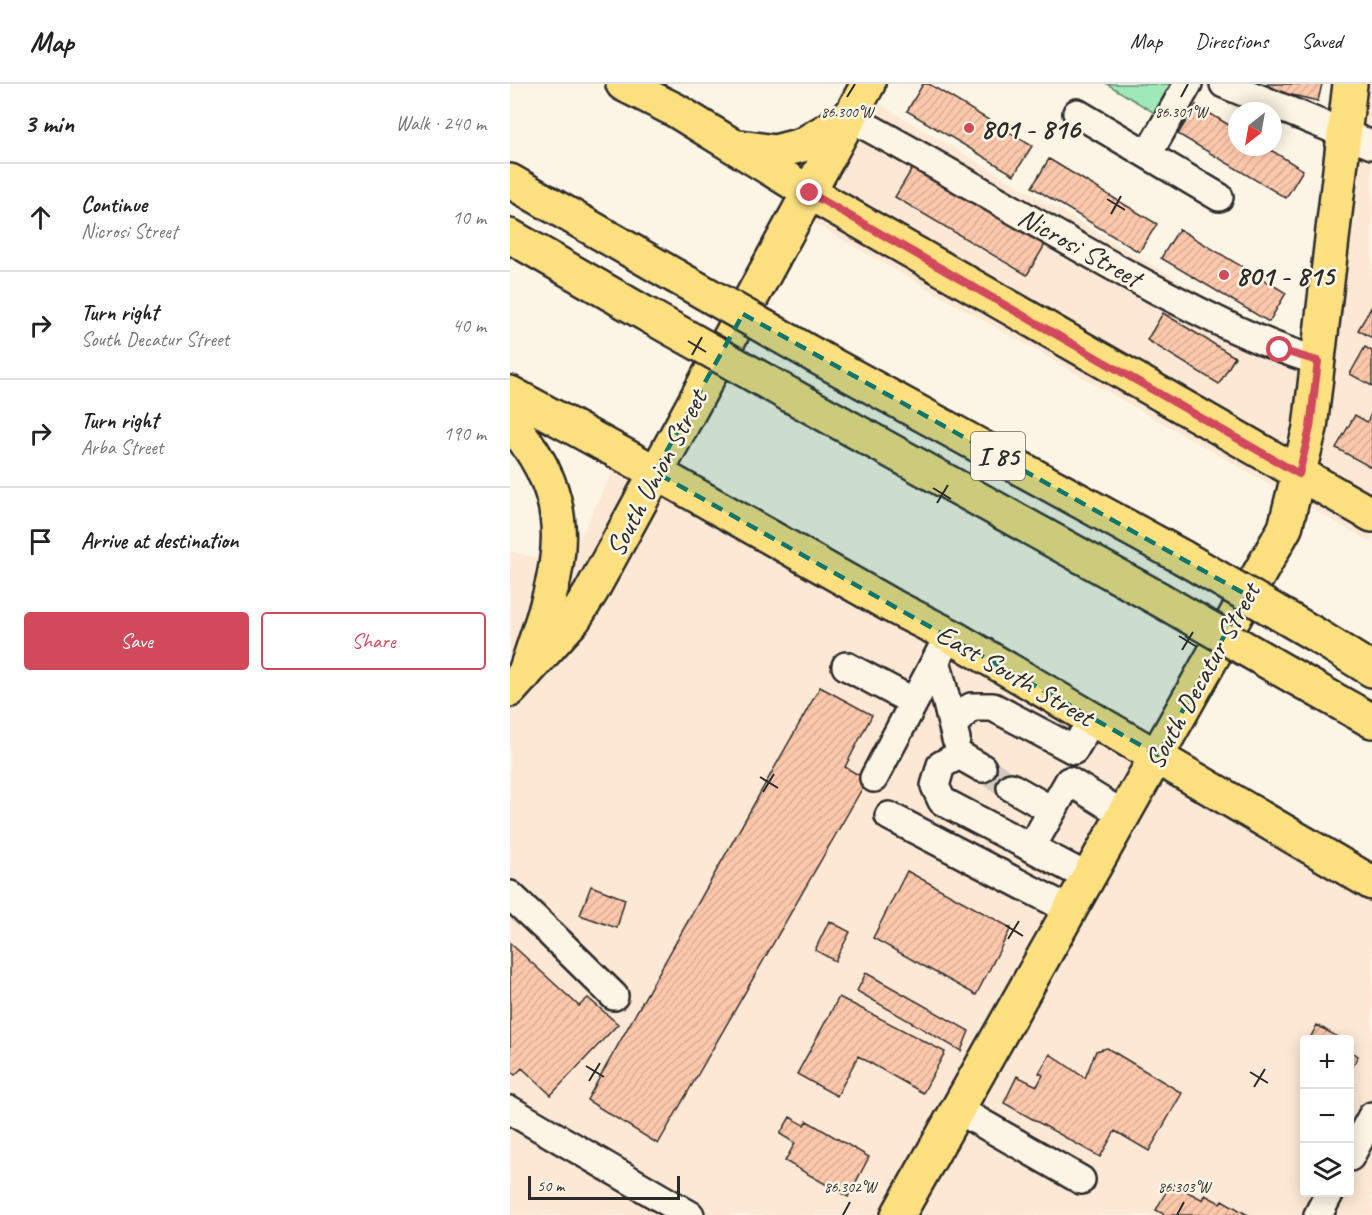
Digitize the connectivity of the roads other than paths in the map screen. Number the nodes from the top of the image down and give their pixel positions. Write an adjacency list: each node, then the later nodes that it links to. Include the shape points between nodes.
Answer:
1 (623, 84): 9 (main road)
2 (868, 84): 7 (main road, South Union Street)
3 (1188, 84): 10 (street)
4 (1224, 84): 8 (street)
5 (1350, 84): 8 (main road, South Decatur Street)
6 (1077, 113): 10 (street)
7 (849, 117): 9 (main road, via 802,146 775,152); 12 (main road, South Union Street); 15 (street, Nicrosi Street, via 1226,326 1280,350)
8 (1358, 139): 15 (main road, South Decatur Street)
9 (733, 146): 12 (main road)
10 (1148, 154): 13 (street)
11 (510, 181): 23 (main road, I 85, bridge, via 814,355 1182,556)
12 (810, 193): 18 (main road, South Union Street); 19 (main road)
13 (1220, 197)
14 (510, 236): 27 (main road, I 85, bridge)
15 (1318, 361): 19 (main road, South Decatur Street, via 1310,428)
16 (510, 393): 18 (main road, East South Street)
17 (510, 422): 24 (main road, via 529,444 546,476 560,534 553,590)
18 (656, 472): 21 (main road, East South Street, via 890,605); 24 (main road, South Union Street, via 574,619)
19 (1299, 474): 20 (main road); 31 (main road, South Decatur Street, via 1285,528)
20 (1372, 515)
21 (942, 648): 25 (street); 26 (main road, East South Street); 28 (street)
22 (846, 666): 25 (street)
23 (1372, 670)
24 (517, 682)
25 (914, 702): 33 (street)
26 (1092, 719): 29 (street); 31 (main road, East South Street)
27 (1372, 721)
28 (954, 724): 29 (street, via 971,707 993,707); 30 (street)
29 (1074, 750): 34 (street)
30 (959, 755): 32 (street); 39 (street, via 941,765 937,775 935,786 942,801)
31 (1158, 756): 37 (main road, South Decatur Street); 41 (main road, East South Street)
32 (982, 768)
33 (874, 778)
34 (1069, 781): 36 (street); 37 (street)
35 (1011, 787): 36 (street)
36 (1051, 810): 39 (street)
37 (1124, 815): 40 (main road, South Decatur Street)
38 (889, 816): 43 (street)
39 (1031, 848): 40 (street)
40 (1089, 878): 43 (main road, South Decatur Street)
41 (1372, 883)
42 (510, 895): 44 (street)
43 (1070, 910): 45 (main road, South Decatur Street)
44 (615, 996)
45 (957, 1109): 49 (street); 52 (main road, South Decatur Street)
46 (1372, 1116): 48 (street)
47 (513, 1119): 51 (street)
48 (1354, 1150)
49 (1081, 1180)
50 (1327, 1197): 53 (street)
51 (690, 1215)
52 (897, 1215)
53 (1318, 1215)

